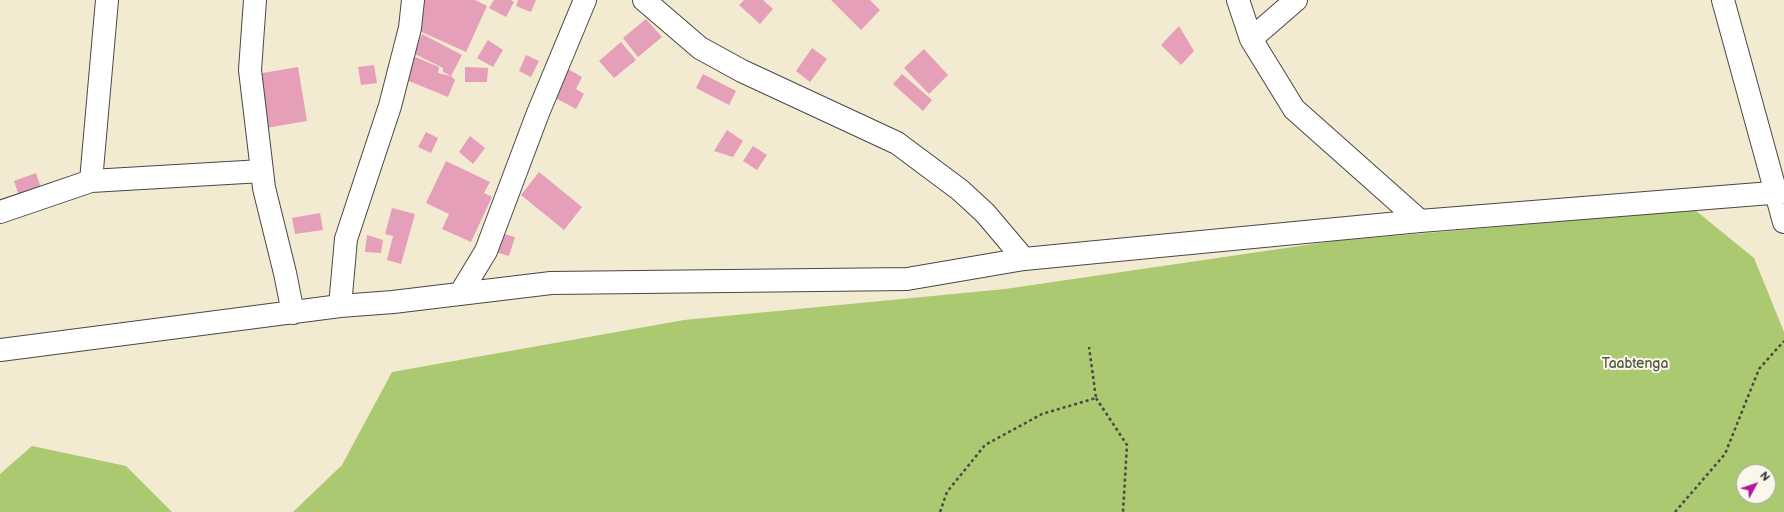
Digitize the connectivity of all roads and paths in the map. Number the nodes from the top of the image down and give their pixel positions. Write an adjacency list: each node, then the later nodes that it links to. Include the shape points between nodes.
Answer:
1 (106, 0): 11 (street)
2 (255, 0): 10 (street, via 250,70)
3 (413, 0): 18 (street, via 410,28 390,106 346,238)
4 (584, 0): 17 (street, via 486,251)
5 (644, 0): 16 (street, via 700,48 742,71 897,144 960,190 985,213)
6 (1238, 0): 9 (street)
7 (1296, 0): 9 (street)
8 (1723, 0): 12 (street)
9 (1251, 39): 14 (street, via 1294,109)
10 (262, 171): 11 (street); 19 (street)
11 (91, 181): 13 (street)
12 (1780, 192): 14 (street); 15 (street)
13 (0, 212)
14 (1420, 221): 16 (street)
15 (1784, 222)
16 (1024, 260): 17 (street, via 907,279 551,282)
17 (460, 294): 18 (street)
18 (340, 306): 19 (street)
19 (293, 313): 22 (street)
20 (1784, 341): 26 (path, via 1758,369 1725,454)
21 (1089, 347): 23 (path)
22 (0, 350)
23 (1096, 398): 24 (path, via 1042,414 985,445 947,492); 25 (path, via 1127,445)
24 (940, 512)
25 (1123, 512)
26 (1675, 512)

